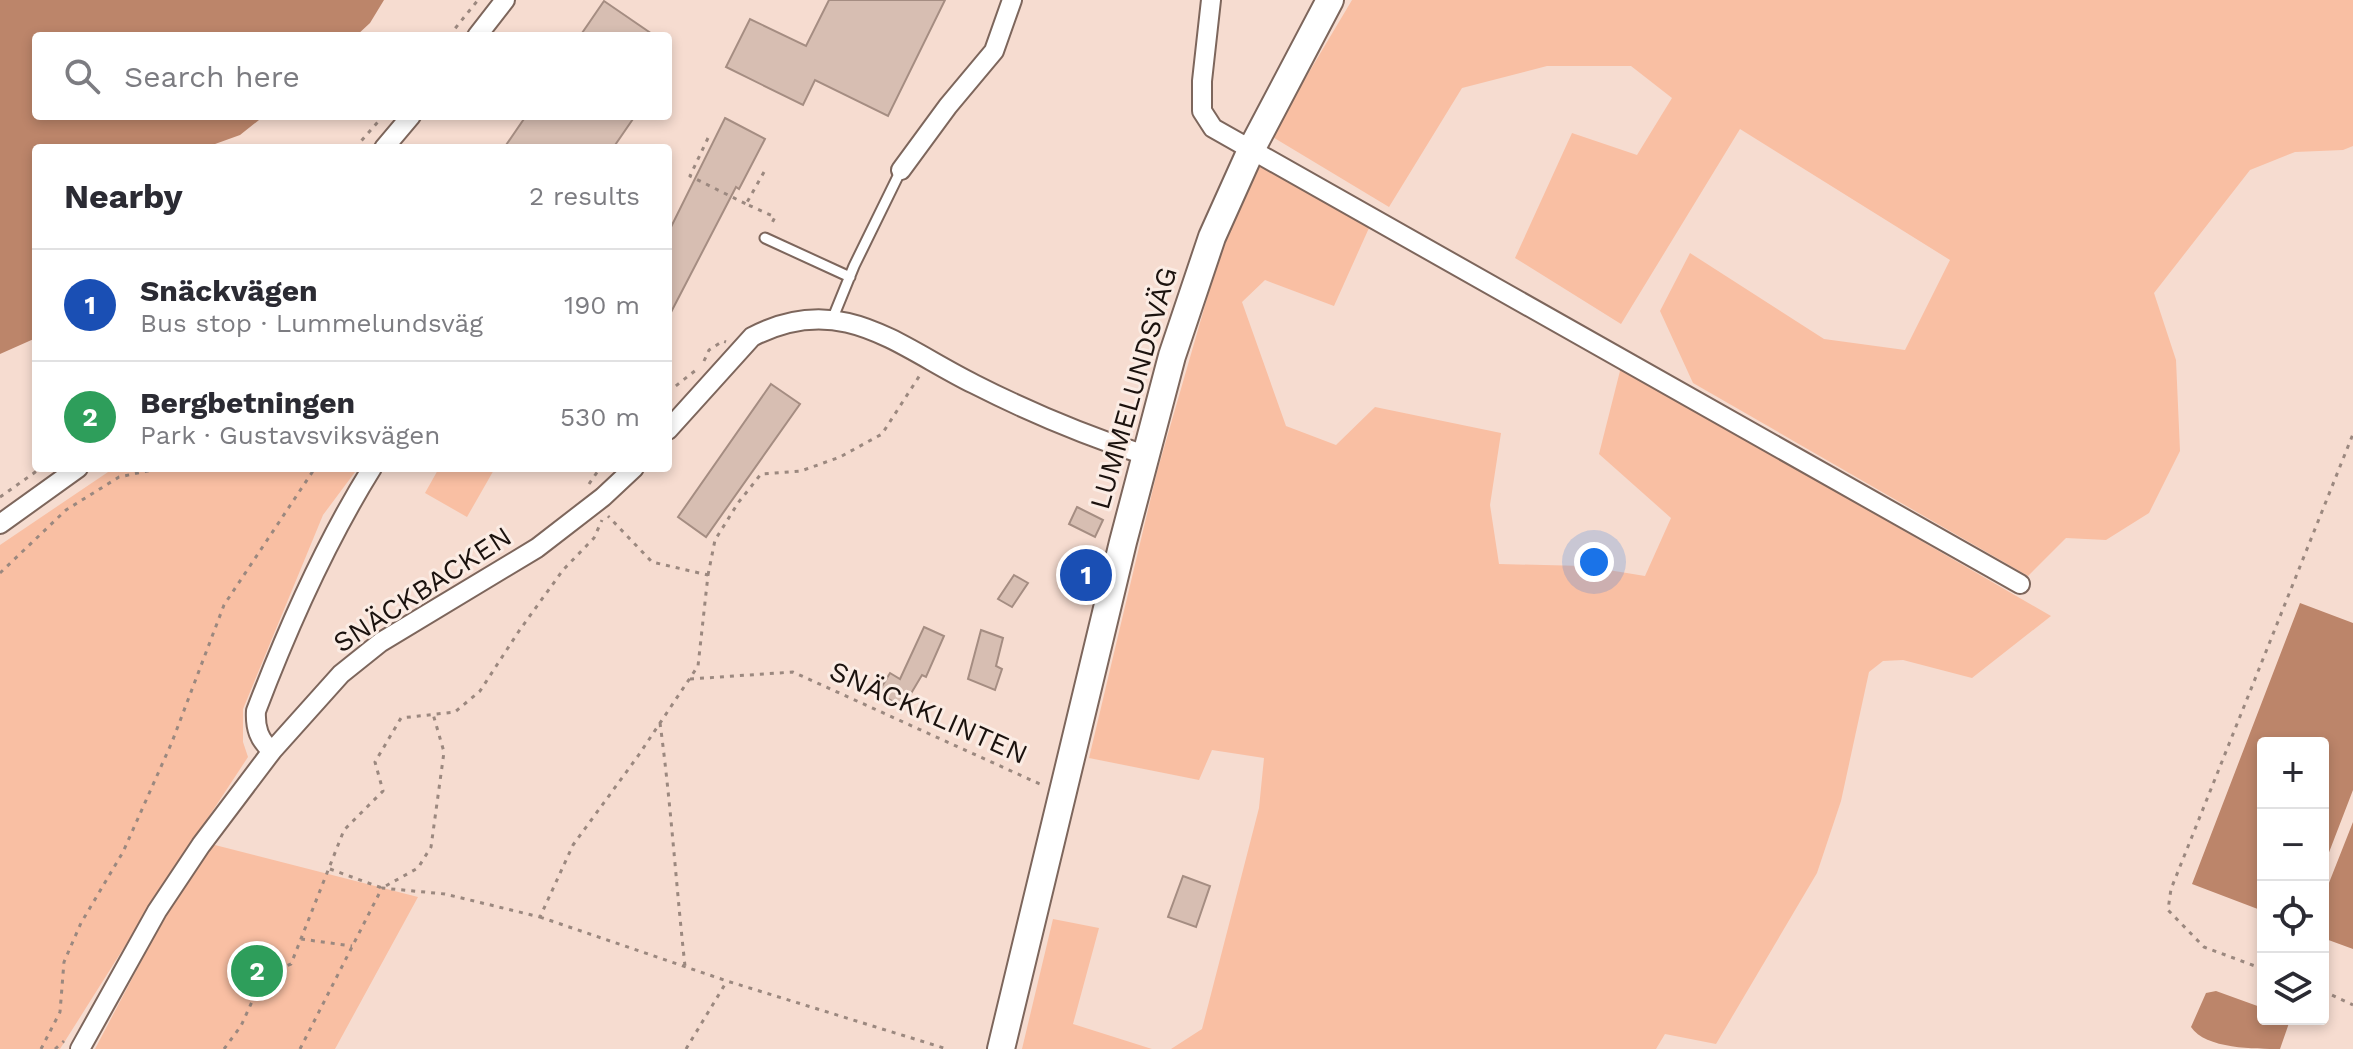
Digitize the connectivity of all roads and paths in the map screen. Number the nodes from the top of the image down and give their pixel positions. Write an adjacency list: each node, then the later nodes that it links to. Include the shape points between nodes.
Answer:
1 (478, 0): 6 (path)
2 (505, 0): 7 (street)
3 (1012, 0): 14 (street, via 994,51)
4 (1211, 0): 13 (street, via 1202,111 1213,128)
5 (1330, 0): 13 (main road, LUMMELUNDSVÄG)
6 (452, 32)
7 (480, 32)
8 (380, 120): 11 (path)
9 (408, 120): 12 (street)
10 (708, 138): 16 (path, via 690,176)
11 (358, 144)
12 (387, 144)
13 (1252, 148): 23 (main road, LUMMELUNDSVÄG, via 1212,237); 34 (street)
14 (901, 170): 18 (lane)
15 (764, 172): 16 (path)
16 (746, 204): 17 (path, via 775,217)
17 (765, 238): 18 (lane)
18 (850, 277): 19 (lane)
19 (832, 320): 20 (street, via 888,335); 21 (street, via 789,322 752,337)
20 (930, 359): 23 (street, via 973,384); 33 (path, via 882,434 801,471 761,474 715,540)
21 (672, 425)
22 (2353, 434): 46 (path, via 2171,889 2168,910 2204,947)
23 (1145, 455): 56 (main road, LUMMELUNDSVÄG)
24 (35, 472): 30 (path)
25 (72, 472): 31 (street)
26 (143, 472): 32 (path, via 119,477 66,510)
27 (312, 472): 50 (path, via 224,605 129,838 64,962 60,1012)
28 (370, 472): 38 (street, SNÄCKBACKEN, via 313,574 256,711 262,743)
29 (630, 472): 38 (street, SNÄCKBACKEN, via 537,548 381,642 341,674)
30 (0, 497)
31 (0, 524)
32 (0, 573)
33 (708, 575): 35 (path, via 698,666); 36 (path, via 652,562 605,512 594,538 563,570 480,691 455,712)
34 (2020, 584)
35 (689, 679): 37 (path); 39 (path, SNÄCKKLINTEN, via 793,672)
36 (433, 714): 40 (path, via 401,718 375,762 383,791 344,830); 41 (path, via 444,752 431,847 418,868)
37 (660, 723): 42 (path, via 573,845); 45 (path)
38 (272, 751): 51 (street, via 157,911)
39 (1049, 789)
40 (330, 869): 41 (path); 43 (path)
41 (382, 888): 42 (path, via 445,894); 44 (path)
42 (540, 917): 45 (path)
43 (301, 939): 44 (path); 52 (path, via 291,964 264,975 241,1026)
44 (352, 946): 53 (path)
45 (685, 966): 47 (path)
46 (2257, 967)
47 (727, 981): 54 (path); 55 (path)
48 (2329, 994): 49 (path)
49 (2353, 1005)
50 (41, 1049)
51 (80, 1049)
52 (224, 1049)
53 (300, 1049)
54 (686, 1049)
55 (947, 1049)
56 (1001, 1049)

